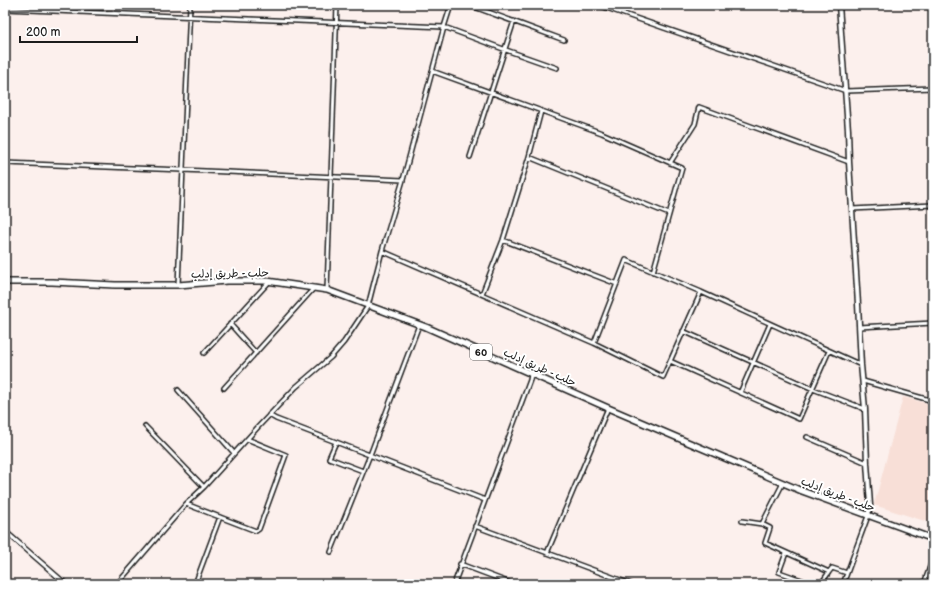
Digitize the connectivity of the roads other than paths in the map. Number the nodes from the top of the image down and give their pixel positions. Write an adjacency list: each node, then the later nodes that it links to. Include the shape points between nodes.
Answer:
1 (80, 5): 9 (street)
2 (190, 5): 10 (street)
3 (337, 5): 12 (street)
4 (451, 5): 13 (street)
5 (469, 5): 11 (street)
6 (599, 5): 19 (street)
7 (839, 5): 19 (street)
8 (5, 9): 9 (street)
9 (80, 12): 10 (street)
10 (189, 17): 12 (street); 27 (street)
11 (514, 21): 14 (street); 15 (street)
12 (336, 22): 13 (street); 28 (street)
13 (444, 26): 15 (street); 17 (street)
14 (564, 40)
15 (506, 50): 16 (street); 20 (street)
16 (557, 68)
17 (432, 71): 20 (street); 29 (street)
18 (933, 88): 19 (street)
19 (846, 90): 24 (street)
20 (491, 93): 21 (street); 22 (street)
21 (542, 111): 23 (street); 26 (street, via 602,133)
22 (470, 157)
23 (529, 157): 32 (street); 33 (street)
24 (849, 162): 26 (street, via 699,107 695,124); 31 (street)
25 (5, 163): 27 (street)
26 (670, 163): 32 (street, via 682,168)
27 (183, 170): 28 (street); 38 (street)
28 (331, 176): 29 (street); 41 (street)
29 (402, 180): 34 (street)
30 (933, 205): 31 (street)
31 (852, 209): 49 (street)
32 (669, 214): 35 (street)
33 (503, 240): 39 (street); 43 (street)
34 (382, 251): 43 (street); 44 (street)
35 (653, 272): 39 (street, via 626,260); 42 (street)
36 (5, 282): 38 (highway, حلب - طريق إدلب / 60)
37 (269, 282): 38 (highway, حلب - طريق إدلب / 60); 40 (highway, حلب - طريق إدلب / 60); 46 (street)
38 (178, 284)
39 (617, 284): 51 (street)
40 (314, 288): 41 (highway, حلب - طريق إدلب / 60); 54 (street)
41 (327, 290): 44 (highway, حلب - طريق إدلب / 60)
42 (701, 292): 47 (street); 50 (street)
43 (482, 294): 51 (street)
44 (368, 306): 48 (highway, حلب - طريق إدلب / 60); 67 (street, via 331,357 296,387)
45 (933, 322): 49 (street)
46 (230, 324): 53 (street); 54 (street)
47 (770, 324): 52 (street); 56 (street)
48 (419, 325): 58 (highway, حلب - طريق إدلب / 60); 73 (street)
49 (860, 327): 57 (street)
50 (683, 331): 55 (street); 56 (street)
51 (594, 343): 55 (street, via 663,377)
52 (829, 351): 57 (street); 61 (street)
53 (204, 353)
54 (256, 353): 60 (street)
55 (670, 361): 63 (street)
56 (754, 363): 61 (street); 63 (street)
57 (861, 365): 59 (street)
58 (531, 374): 65 (highway, حلب - طريق إدلب / 60); 78 (street)
59 (863, 381): 64 (street); 66 (street)
60 (224, 388)
61 (813, 388): 63 (street, via 799,419); 66 (street)
62 (178, 390): 72 (street)
63 (740, 393)
64 (933, 401)
65 (608, 408): 76 (highway, حلب - طريق إدلب / 60); 88 (street)
66 (866, 409): 74 (street)
67 (269, 415): 70 (street); 71 (street)
68 (145, 426): 77 (street)
69 (807, 437): 74 (street)
70 (247, 439): 72 (street); 81 (street, via 286,456 256,531)
71 (336, 442): 73 (street); 75 (street, via 329,458)
72 (234, 453): 77 (street)
73 (370, 455): 75 (street); 78 (street)
74 (867, 463): 80 (street, via 870,505)
75 (363, 471): 87 (street)
76 (783, 483): 80 (highway, حلب - طريق إدلب / 60); 83 (street)
77 (204, 487): 79 (street)
78 (485, 500): 84 (street)
79 (186, 504): 81 (street); 95 (street)
80 (868, 516): 86 (highway, حلب - طريق إدلب / 60); 93 (street)
81 (220, 517): 96 (street)
82 (742, 521): 83 (street)
83 (762, 524): 89 (street, via 770,528 765,543)
84 (475, 526): 88 (street); 91 (street)
85 (5, 531): 94 (street)
86 (933, 539)
87 (331, 552)
88 (547, 553): 99 (street)
89 (786, 553): 92 (street); 100 (street, via 779,572)
90 (933, 558): 103 (street)
91 (460, 564): 97 (street); 98 (street)
92 (829, 572): 93 (street, via 832,568); 101 (street)
93 (847, 573): 102 (street)
94 (66, 584)
95 (118, 584)
96 (195, 584)
97 (454, 584)
98 (513, 584)
99 (631, 584)
100 (813, 584)
101 (821, 584)
102 (843, 584)
103 (924, 584)

